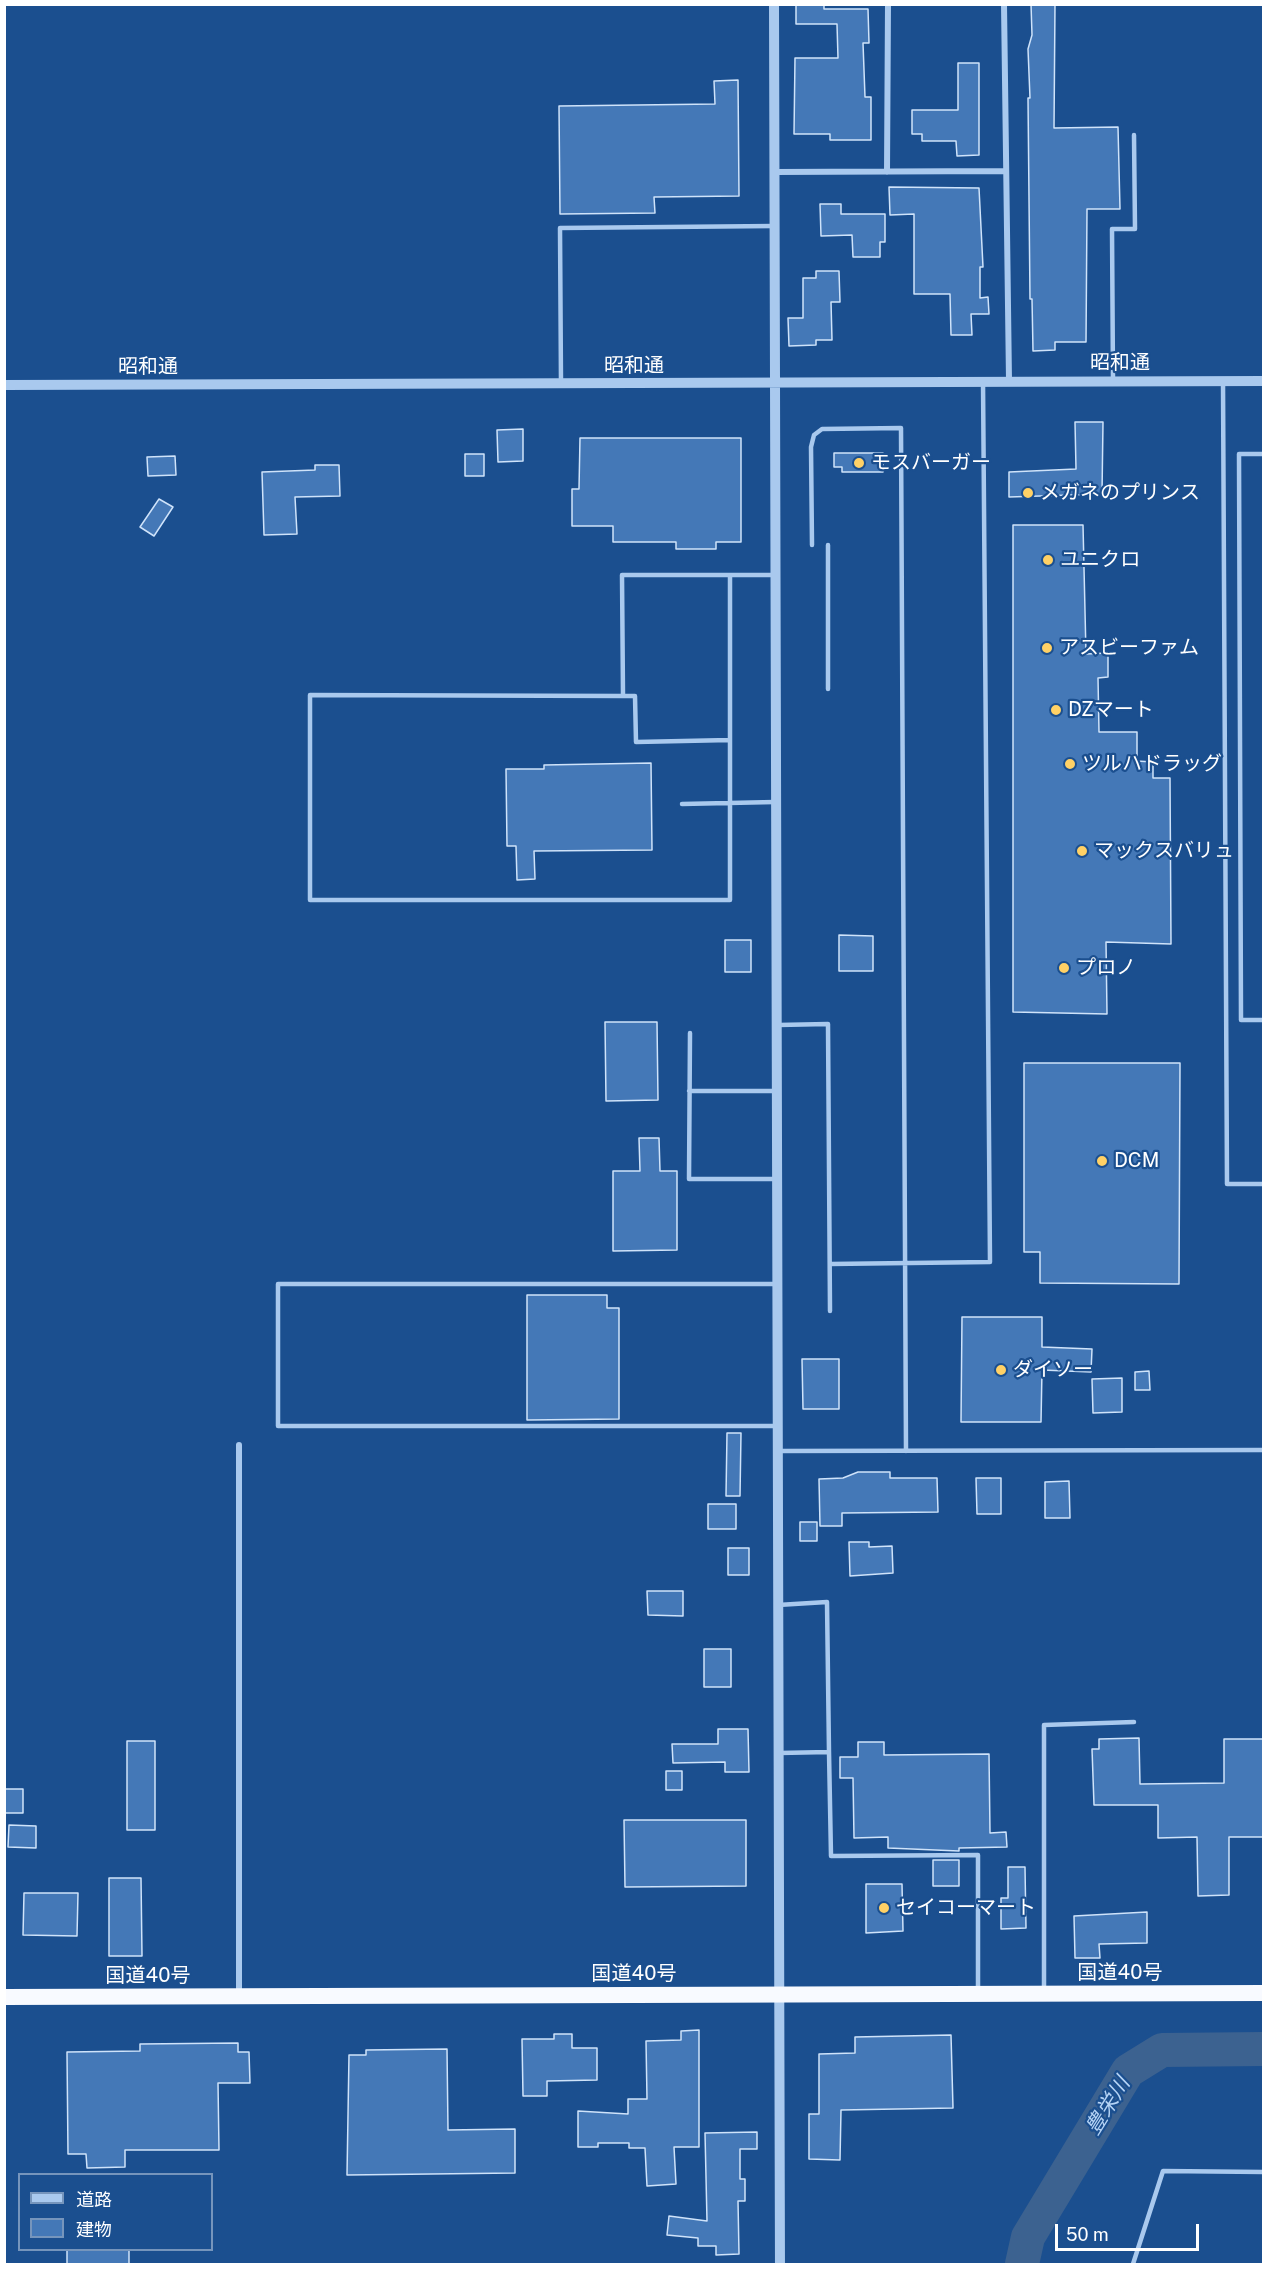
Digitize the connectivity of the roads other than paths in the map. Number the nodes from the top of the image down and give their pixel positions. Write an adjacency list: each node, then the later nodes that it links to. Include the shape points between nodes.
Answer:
1 (774, 4): 6 (street)
2 (888, 4): 7 (street)
3 (1004, 4): 5 (street)
4 (1134, 135): 11 (lane, via 1135,229 1112,229)
5 (1006, 171): 7 (street); 10 (street)
6 (774, 172): 7 (street); 8 (street)
7 (887, 172)
8 (774, 226): 14 (street); 15 (lane, via 560,228)
9 (984, 381): 10 (street, 昭和通); 14 (street, 昭和通); 35 (lane, via 990,1262)
10 (1009, 381): 11 (street, 昭和通)
11 (1113, 381): 12 (street, 昭和通)
12 (1223, 381): 13 (street, 昭和通); 34 (lane, via 1227,1184)
13 (1263, 381)
14 (774, 383): 15 (street, 昭和通); 21 (street)
15 (561, 384): 16 (street, 昭和通)
16 (4, 385)
17 (1263, 454): 28 (lane, via 1239,454 1241,1020)
18 (812, 545): 35 (lane, via 814,435 822,429 901,428)
19 (828, 545): 22 (lane)
20 (730, 575): 21 (lane); 23 (lane, via 622,575); 24 (lane)
21 (774, 575): 25 (street)
22 (828, 689)
23 (622, 696): 24 (lane, via 635,696 636,742); 26 (lane, via 310,695 310,900 730,900)
24 (730, 740): 26 (lane)
25 (775, 802): 26 (lane); 29 (street)
26 (730, 803): 27 (lane)
27 (682, 804)
28 (1263, 1020)
29 (775, 1025): 32 (street); 36 (lane, via 828,1024)
30 (690, 1033): 31 (lane)
31 (689, 1091): 32 (lane); 33 (lane, via 689,1179)
32 (776, 1091): 33 (street)
33 (777, 1179): 37 (street)
34 (1263, 1184)
35 (905, 1263): 36 (lane); 43 (lane)
36 (830, 1264): 38 (lane)
37 (777, 1284): 39 (street); 39 (lane, via 278,1284 278,1426)
38 (830, 1311)
39 (777, 1426): 42 (street)
40 (239, 1445): 52 (street)
41 (1263, 1450): 43 (lane)
42 (778, 1451): 43 (lane); 44 (street)
43 (906, 1451)
44 (778, 1605): 46 (lane, via 827,1602); 47 (street)
45 (1134, 1722): 50 (lane, via 1044,1725)
46 (829, 1752): 47 (lane); 49 (lane, via 831,1856 978,1855)
47 (778, 1753): 48 (street)
48 (778, 1994): 49 (highway, 国道40号); 52 (highway, 国道40号); 55 (street)
49 (978, 1994): 50 (highway, 国道40号)
50 (1044, 1994): 51 (highway, 国道40号)
51 (1263, 1994)
52 (239, 1996): 53 (highway, 国道40号)
53 (4, 1997)
54 (1263, 2172): 56 (lane, via 1163,2171)
55 (780, 2265)
56 (1133, 2265)

